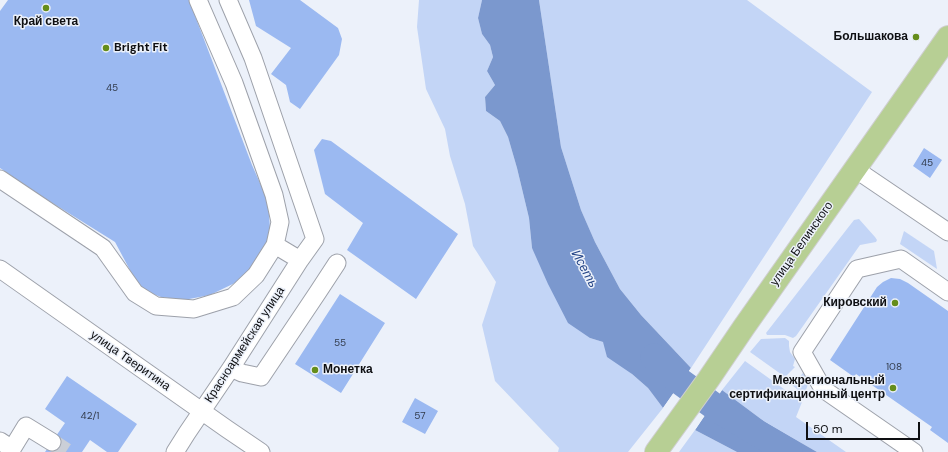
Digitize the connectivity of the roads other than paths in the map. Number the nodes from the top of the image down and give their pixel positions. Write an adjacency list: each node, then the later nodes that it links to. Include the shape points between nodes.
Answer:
1 (198, 0): 7 (street, via 234,83 274,195 280,222)
2 (228, 0): 8 (street, Красноармейская улица, via 253,58 315,239)
3 (948, 37): 4 (main road, улица Белинского)
4 (855, 169): 6 (street); 18 (main road, улица Белинского)
5 (0, 179): 7 (street, via 103,248 135,293 156,306 194,309 232,297 256,275)
6 (948, 232)
7 (275, 245): 8 (street)
8 (300, 260): 12 (street, Красноармейская улица)
9 (337, 262): 12 (street, via 261,377)
10 (0, 269): 13 (street, улица Тверитина)
11 (948, 292): 19 (street, via 900,259 857,269 802,352 823,389)
12 (231, 368): 13 (street, Красноармейская улица)
13 (202, 411): 16 (street, Красноармейская улица); 17 (street, улица Тверитина)
14 (52, 442): 15 (street, via 26,426)
15 (8, 447)
16 (175, 452)
17 (260, 452)
18 (656, 452)
19 (914, 452)

